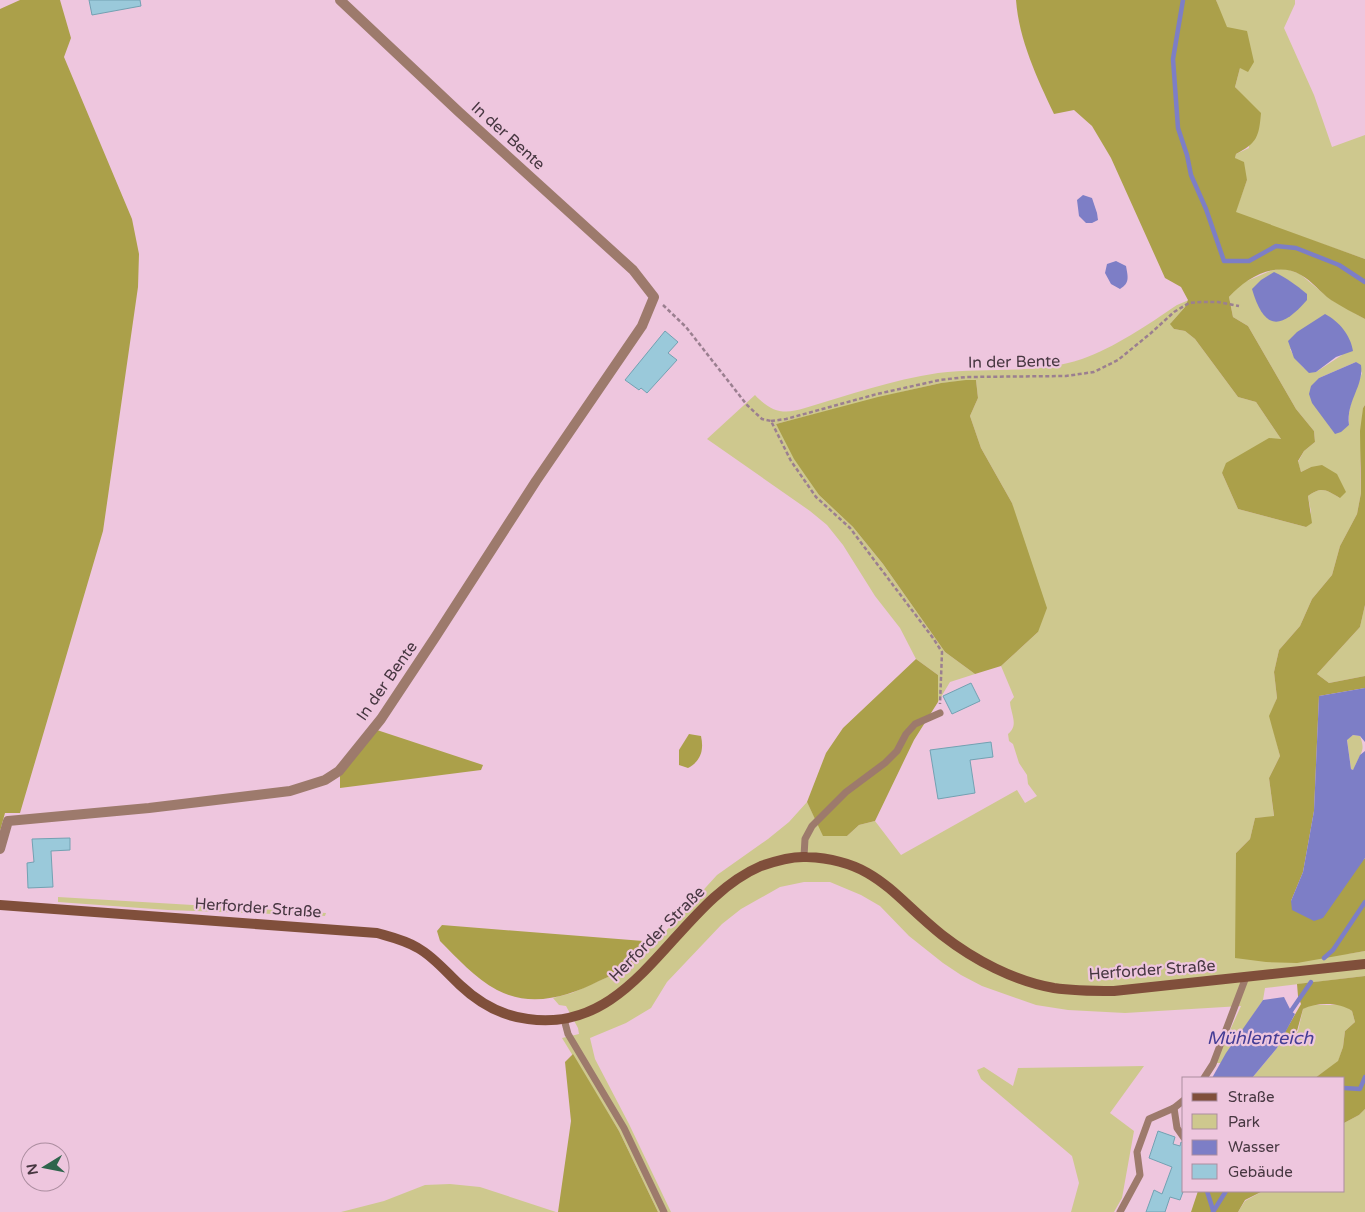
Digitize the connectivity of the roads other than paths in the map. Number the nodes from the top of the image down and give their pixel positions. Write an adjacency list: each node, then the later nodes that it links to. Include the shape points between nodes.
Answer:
1 (340, 0): 3 (street, In der Bente, via 633,270 654,297 642,326 380,719 339,772 290,791 8,821)
2 (940, 713): 4 (lane, via 916,724 891,757 846,792 812,826)
3 (0, 849)
4 (804, 856): 7 (main road, Herforder Straße, via 834,859 867,872 970,955 1023,980 1053,988 1114,991); 8 (main road, Herforder Straße, via 772,862 734,881 712,899 620,994 585,1014)
5 (0, 905): 8 (main road, Herforder Straße, via 377,933 418,948 476,998 504,1013 527,1019)
6 (1365, 964): 7 (main road, Herforder Straße)
7 (1246, 977): 9 (lane, via 1213,1064)
8 (564, 1019): 13 (lane, via 568,1034 624,1128)
9 (1205, 1077)
10 (1182, 1102): 11 (lane)
11 (1174, 1108): 12 (lane, via 1177,1128); 14 (lane, via 1150,1119 1137,1152 1140,1175)
12 (1182, 1135)
13 (664, 1212)
14 (1120, 1212)

